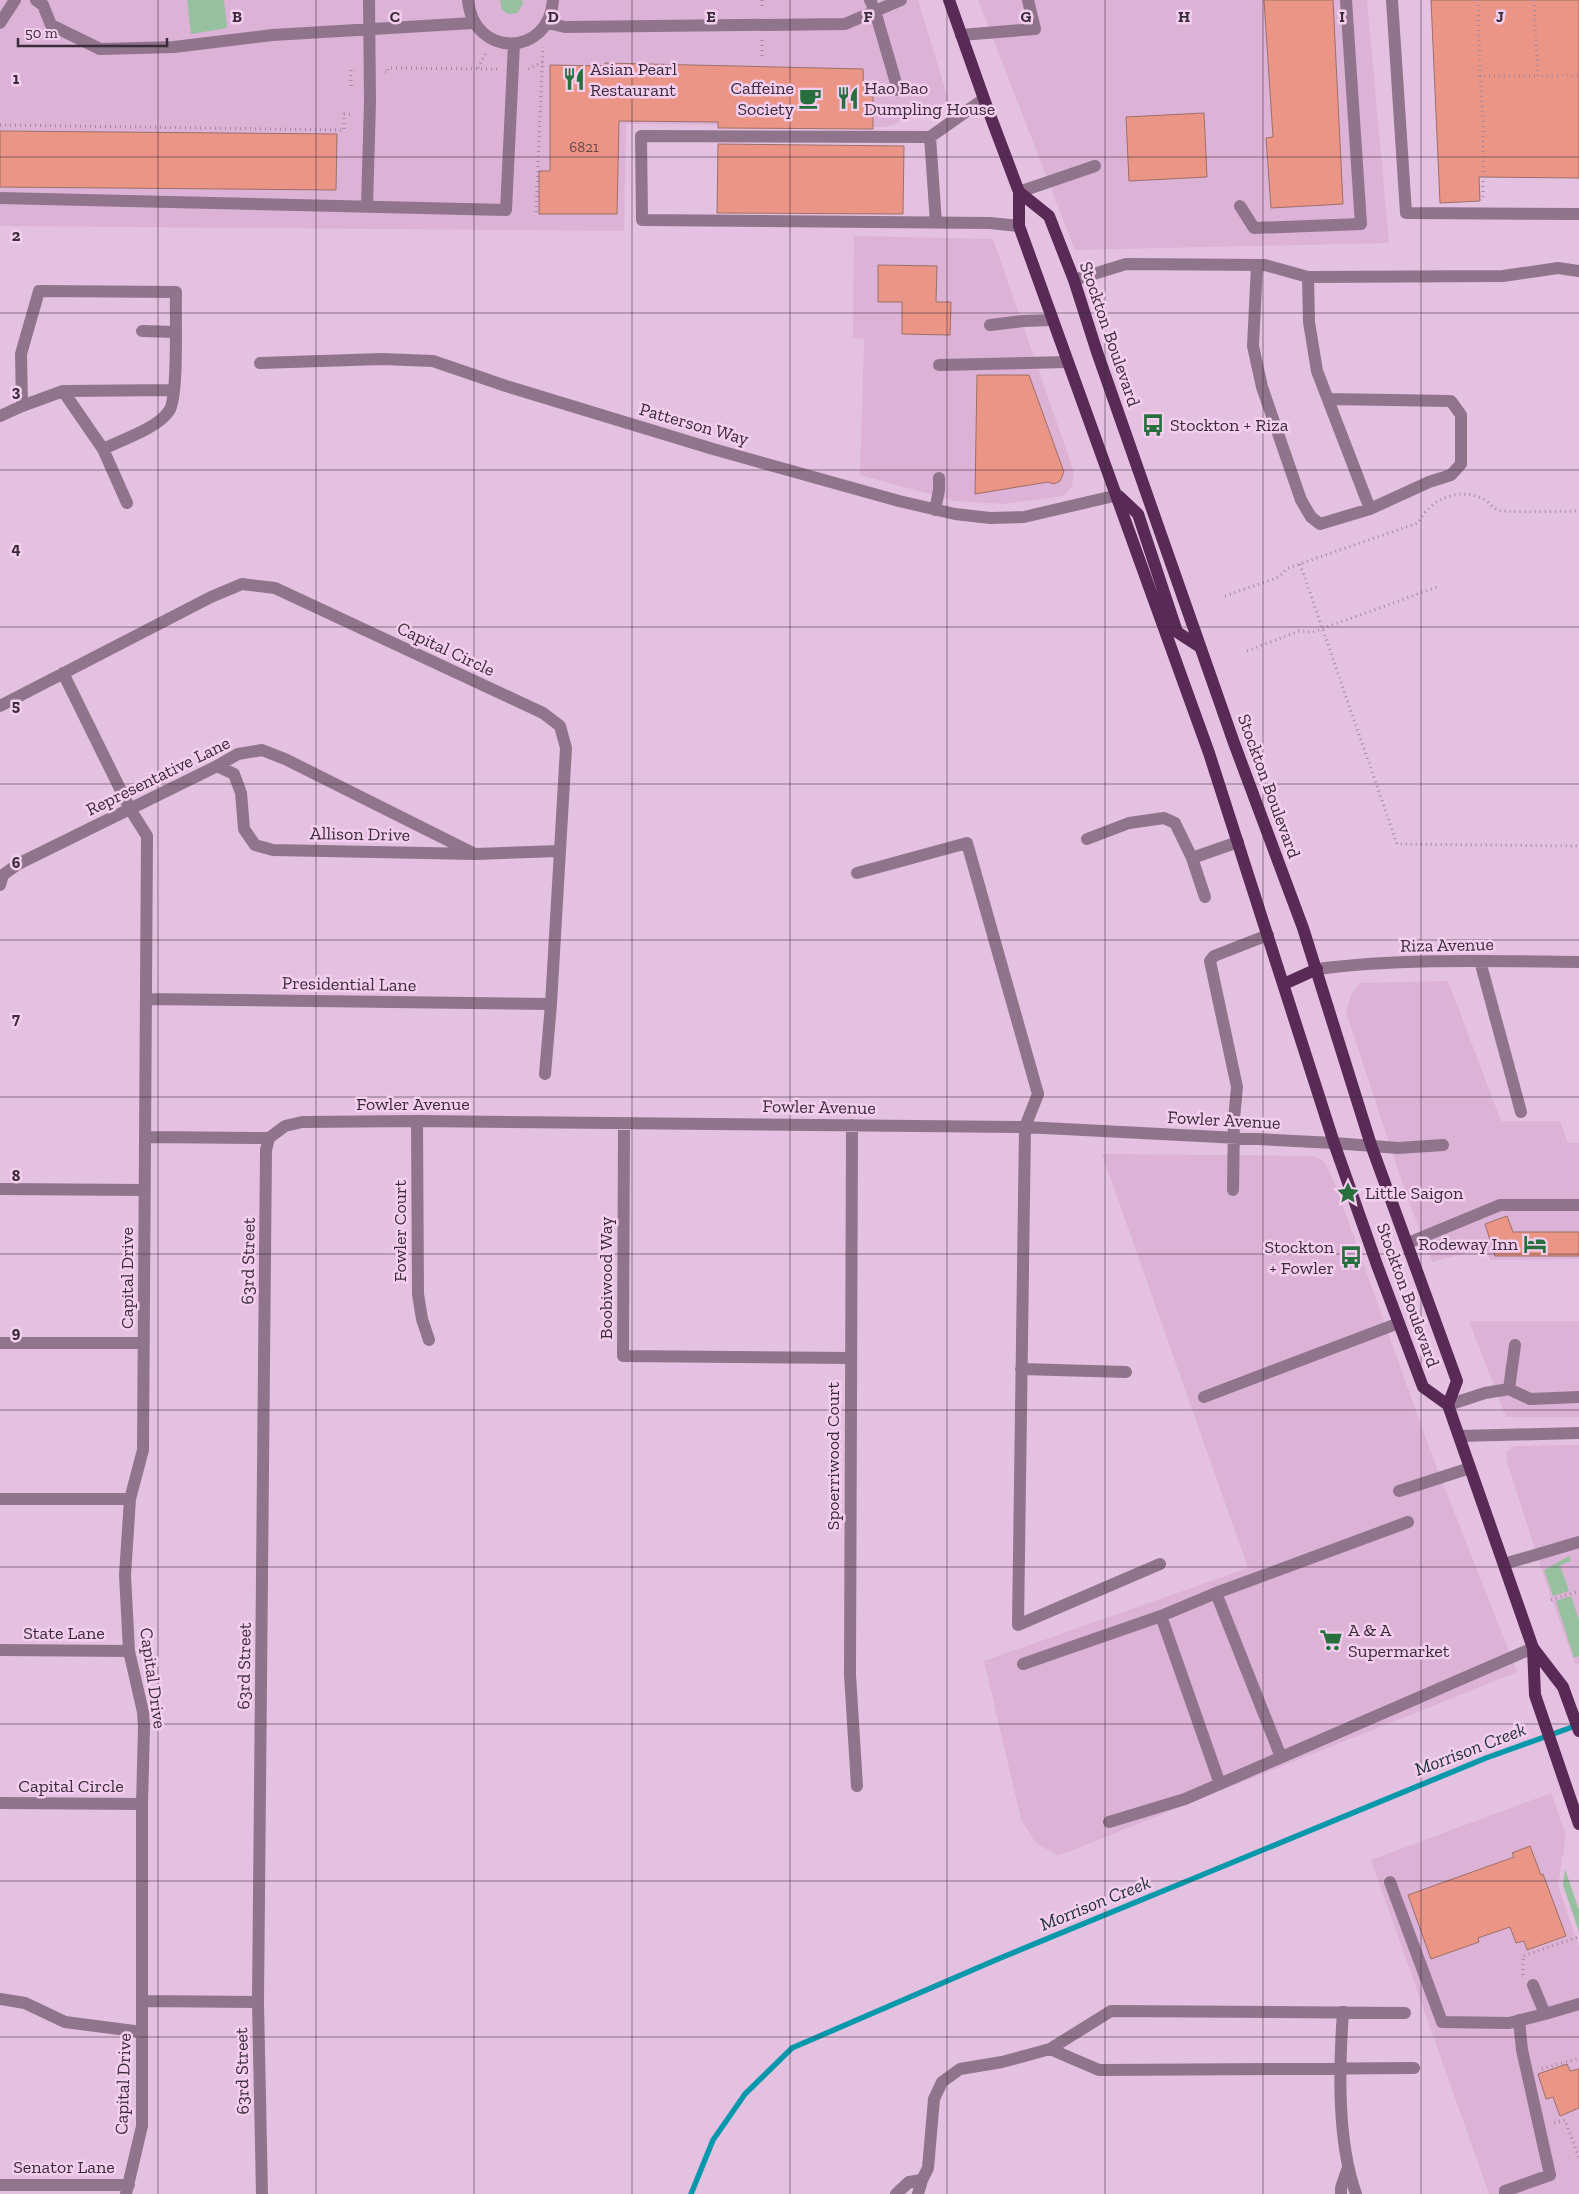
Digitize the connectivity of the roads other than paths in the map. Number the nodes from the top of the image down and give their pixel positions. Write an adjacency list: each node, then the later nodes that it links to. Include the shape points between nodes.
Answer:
1 (15, 0): 12 (street)
2 (369, 0): 15 (street)
3 (468, 0): 13 (street)
4 (553, 0): 14 (street)
5 (901, 0): 11 (street)
6 (949, 0): 16 (main road, Stockton Boulevard)
7 (1028, 0): 16 (street, via 1035,29)
8 (1346, 0): 24 (street, via 1361,224 1254,228)
9 (1392, 0): 26 (street, via 1406,213)
10 (43, 2): 15 (street, via 51,25 100,49 174,47 273,35)
11 (873, 5): 14 (street, via 845,24 565,28); 18 (street)
12 (0, 23)
13 (473, 23): 15 (street); 17 (street, via 492,40)
14 (548, 23): 17 (street, via 536,36)
15 (369, 29): 25 (street)
16 (961, 35): 19 (main road, Stockton Boulevard)
17 (514, 44): 25 (street, via 506,210)
18 (898, 90)
19 (984, 99): 20 (street); 22 (main road, Stockton Boulevard)
20 (930, 137): 27 (street); 27 (street, via 641,136 642,220)
21 (1095, 166): 22 (street)
22 (1019, 192): 28 (main road, Stockton Boulevard); 32 (main road, Stockton Boulevard, via 1049,216)
23 (0, 198): 25 (street)
24 (1240, 206)
25 (368, 207)
26 (1579, 214)
27 (936, 223): 28 (street)
28 (1019, 226): 33 (main road, Stockton Boulevard)
29 (1257, 265): 31 (street); 32 (street, via 1126,264); 49 (street, via 1254,346 1262,387 1301,500 1311,517 1320,524)
30 (1579, 271): 31 (street, via 1558,268 1503,276)
31 (1308, 278): 42 (street, via 1309,322 1317,371)
32 (1074, 280): 51 (main road, Stockton Boulevard)
33 (1052, 320): 34 (street); 37 (main road, Stockton Boulevard)
34 (990, 325)
35 (142, 331): 36 (street)
36 (175, 332): 40 (street); 43 (street, via 176,292 38,291 21,354)
37 (1067, 362): 39 (street); 47 (main road, Stockton Boulevard)
38 (260, 363): 50 (street, Patterson Way, via 382,359 433,361 713,448)
39 (939, 365)
40 (174, 390): 41 (street); 45 (street, via 170,410 159,422)
41 (63, 391): 43 (street); 45 (street)
42 (1328, 399): 49 (street); 49 (street, via 1451,401 1461,415 1461,464 1451,475)
43 (22, 406): 44 (street)
44 (0, 416)
45 (103, 449): 48 (street)
46 (939, 478): 50 (street)
47 (1118, 495): 50 (street, Patterson Way, via 1024,516 990,518); 51 (main road, via 1138,514 1176,632); 57 (main road, Stockton Boulevard)
48 (127, 503)
49 (1370, 509)
50 (935, 510)
51 (1200, 647): 67 (main road, Stockton Boulevard)
52 (63, 673): 53 (street, Capital Circle); 55 (street, Capital Drive); 58 (street, Capital Circle, via 242,584 275,588 543,713 560,726 566,748)
53 (0, 706)
54 (217, 766): 55 (street, Representative Lane); 59 (street, Representative Lane, via 238,754 262,750); 59 (street, Allison Drive, via 234,774 241,793 244,830 255,845 273,850)
55 (130, 809): 62 (street, Representative Lane, via 18,864 4,875); 69 (street, Capital Drive, via 147,836)
56 (1087, 839): 60 (street, via 1130,823 1164,818 1175,823)
57 (1238, 842): 60 (street); 64 (main road, Stockton Boulevard)
58 (559, 852): 59 (street, Allison Drive); 70 (street, Capital Circle)
59 (476, 854)
60 (1192, 858): 63 (street)
61 (857, 874): 76 (street, via 967,843 1038,1094)
62 (0, 885)
63 (1204, 897)
64 (1268, 935): 68 (main road, Stockton Boulevard); 79 (street, via 1214,956 1210,961 1237,1087)
65 (1480, 961): 66 (street, Riza Avenue); 67 (street, Riza Avenue); 72 (street)
66 (1579, 962)
67 (1317, 969): 68 (main road); 81 (main road, Stockton Boulevard)
68 (1284, 984): 80 (main road, Stockton Boulevard)
69 (146, 999): 70 (street, Presidential Lane); 77 (street, Capital Drive)
70 (552, 1004): 71 (street, Capital Circle)
71 (545, 1074)
72 (1520, 1112)
73 (417, 1121): 74 (street, Fowler Avenue); 78 (street, Fowler Avenue, via 302,1122 285,1126); 89 (street, Fowler Court, via 418,1294)
74 (624, 1122): 75 (street, Fowler Avenue); 93 (street, Boobiwood Way, via 623,1356)
75 (852, 1125): 76 (street, Fowler Avenue); 93 (street, Spoerriwood Court)
76 (1025, 1127): 79 (street, Fowler Avenue); 94 (street)
77 (144, 1137): 78 (street); 84 (street, Capital Drive)
78 (270, 1138): 128 (street, 63rd Street, via 266,1150)
79 (1233, 1139): 80 (street, Fowler Avenue); 85 (street)
80 (1334, 1142): 81 (street, Fowler Avenue); 88 (main road, Stockton Boulevard)
81 (1372, 1145): 82 (street, Fowler Avenue, via 1398,1148); 87 (main road, Stockton Boulevard)
82 (1443, 1145)
83 (0, 1189): 84 (street)
84 (144, 1190): 91 (street, Capital Drive)
85 (1233, 1190)
86 (1579, 1205): 87 (street, via 1500,1205)
87 (1408, 1243): 99 (main road, Stockton Boulevard, via 1457,1381)
88 (1399, 1323): 97 (street); 99 (main road, Stockton Boulevard, via 1423,1387)
89 (429, 1340)
90 (0, 1342): 91 (street)
91 (144, 1343): 105 (street, Capital Drive, via 144,1450)
92 (1515, 1345): 96 (street)
93 (851, 1358): 119 (street, Spoerriwood Court, via 850,1675)
94 (1021, 1369): 95 (street); 108 (street, via 1018,1625)
95 (1126, 1372)
96 (1509, 1388): 98 (street, via 1530,1400); 99 (street)
97 (1204, 1397)
98 (1579, 1398)
99 (1448, 1405): 101 (main road)
100 (1579, 1433): 101 (street)
101 (1460, 1436): 102 (main road)
102 (1470, 1468): 103 (street); 109 (main road)
103 (1398, 1491)
104 (0, 1499): 105 (street)
105 (130, 1499): 114 (street, Capital Drive, via 125,1575)
106 (1408, 1522): 110 (street)
107 (1579, 1542): 109 (street)
108 (1160, 1564)
109 (1504, 1564): 112 (main road)
110 (1216, 1593): 111 (street); 117 (street)
111 (1162, 1616): 115 (street); 118 (street)
112 (1533, 1648): 116 (main road, via 1563,1687); 117 (street); 123 (main road, via 1535,1695)
113 (0, 1650): 114 (street, State Lane)
114 (129, 1651): 121 (street, Capital Drive, via 143,1712)
115 (1023, 1664)
116 (1579, 1731)
117 (1281, 1757): 118 (street)
118 (1220, 1784): 122 (street, via 1185,1799)
119 (857, 1786)
120 (0, 1803): 121 (street, Capital Circle)
121 (142, 1804): 127 (street, Capital Drive)
122 (1109, 1822)
123 (1579, 1824)
124 (1390, 1882): 133 (street, via 1442,2022 1509,2023)
125 (1533, 1985): 132 (street)
126 (0, 1998): 134 (street, via 25,2003 65,2022)
127 (142, 2001): 128 (street); 134 (street, Capital Drive)
128 (258, 2002): 142 (street, 63rd Street)
129 (1579, 2004): 132 (street)
130 (1343, 2012): 131 (street); 135 (street, via 1111,2011); 136 (street)
131 (1405, 2013)
132 (1545, 2014): 133 (street)
133 (1519, 2020): 147 (street, via 1522,2050 1550,2175)
134 (142, 2032): 141 (street, Capital Drive, via 142,2126)
135 (1050, 2049): 136 (street, via 1099,2070); 139 (street, via 960,2069 942,2082 934,2099 928,2168)
136 (1339, 2068): 137 (street); 138 (street)
137 (1414, 2068)
138 (1347, 2170): 145 (street); 146 (street)
139 (922, 2180): 143 (street, via 909,2182); 144 (street)
140 (0, 2185): 141 (street, Senator Lane)
141 (128, 2189)
142 (262, 2194)
143 (896, 2194)
144 (918, 2194)
145 (1341, 2194)
146 (1356, 2194)
147 (1505, 2194)

